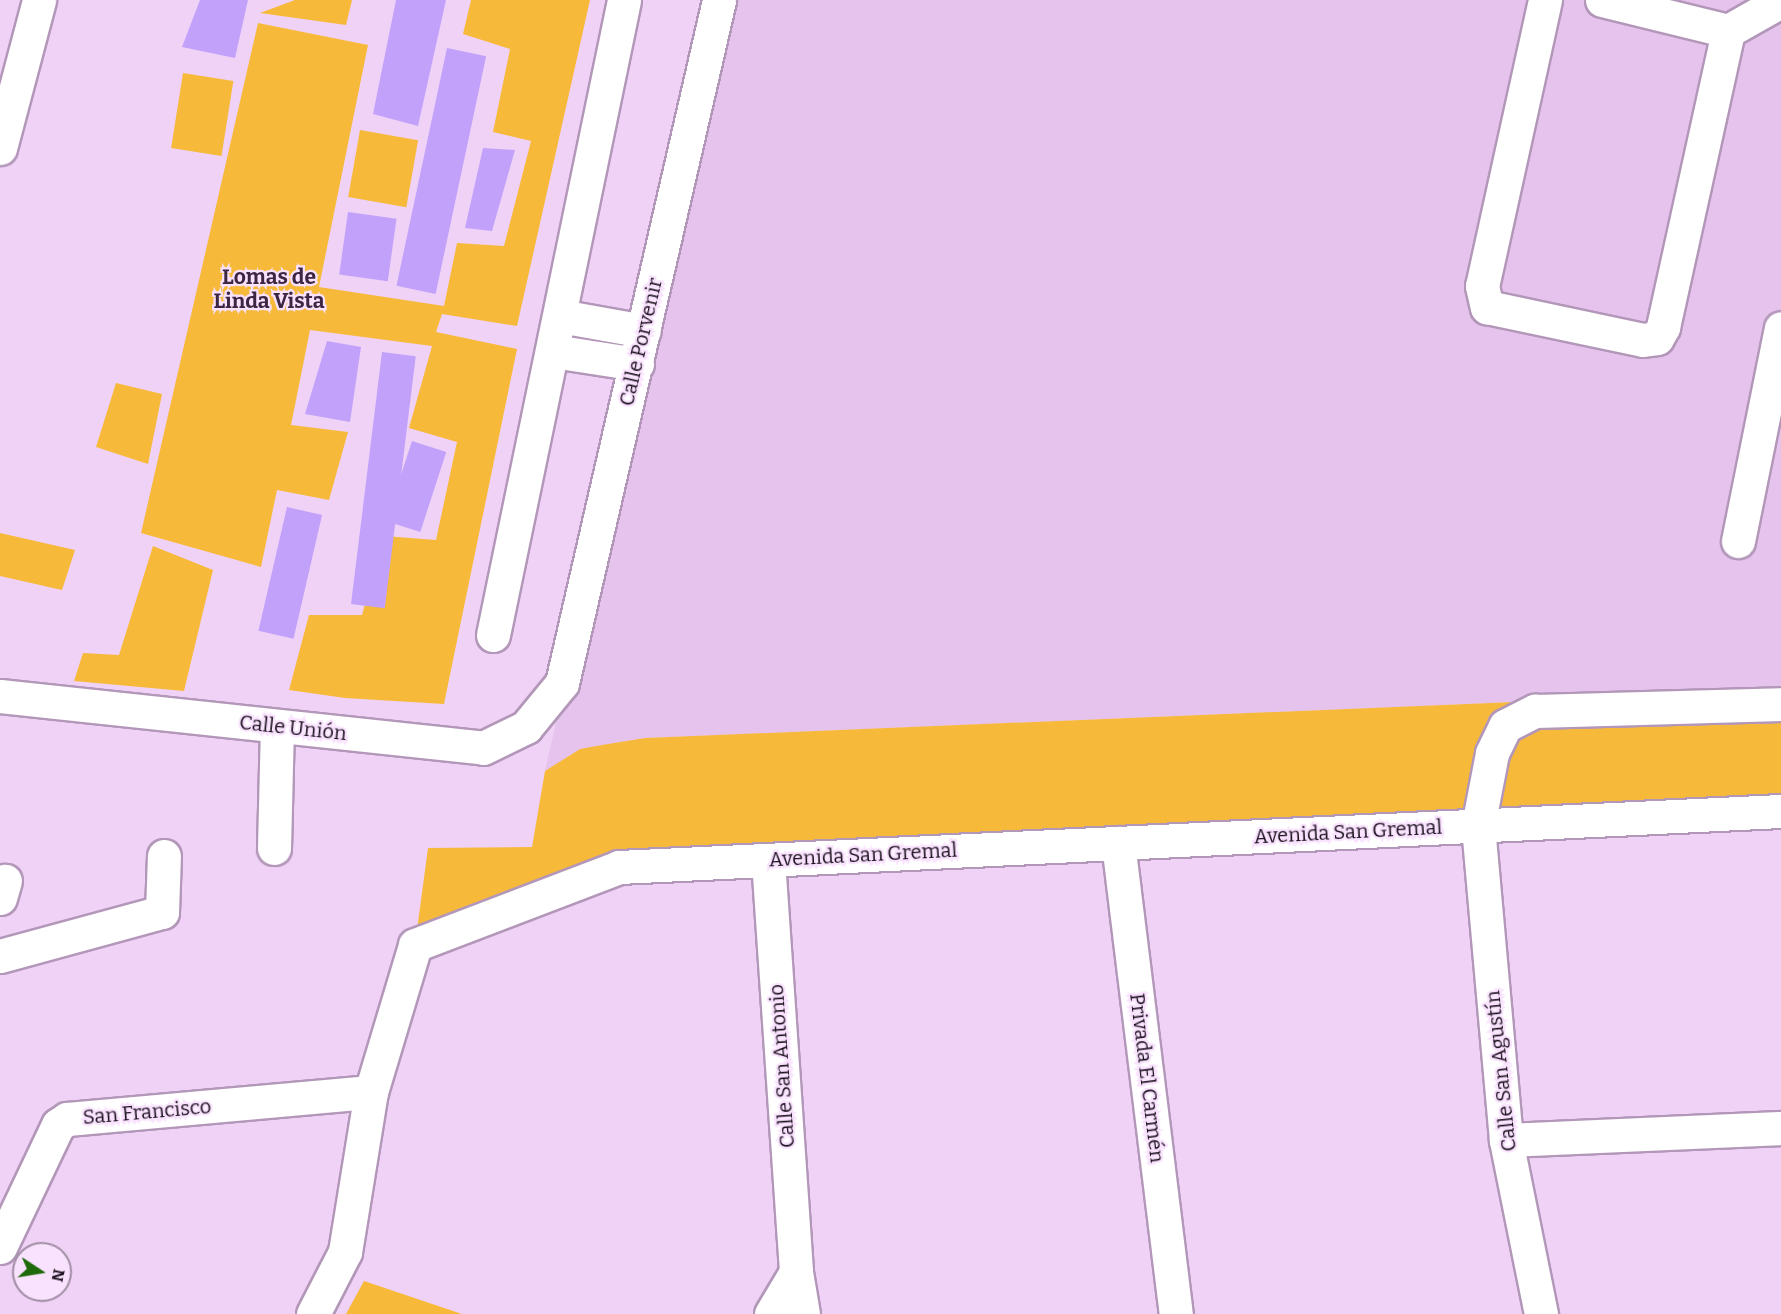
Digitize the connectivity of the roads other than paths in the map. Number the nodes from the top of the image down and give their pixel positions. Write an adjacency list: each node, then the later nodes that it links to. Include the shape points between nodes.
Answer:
1 (39, 0): 8 (street)
2 (624, 0): 9 (street)
3 (719, 0): 11 (street, Calle Porvenir)
4 (1545, 0): 7 (street, via 1482,286 1487,307 1643,340 1657,338 1663,327)
5 (1602, 0): 7 (street)
6 (1781, 1): 7 (street)
7 (1728, 32)
8 (0, 148)
9 (560, 316): 11 (street); 12 (street)
10 (1781, 328): 14 (street)
11 (644, 331): 13 (street, Calle Porvenir)
12 (553, 351): 13 (street); 15 (street)
13 (637, 364): 16 (street, Calle Porvenir)
14 (1738, 541)
15 (493, 635)
16 (562, 683): 19 (street, Calle Unión, via 526,727 483,748)
17 (0, 696): 19 (street, Calle Unión)
18 (1781, 704): 21 (street, via 1535,711 1505,726 1492,753)
19 (277, 726): 23 (street)
20 (1781, 811): 21 (street, Avenida San Gremal)
21 (1478, 826): 22 (street, Avenida San Gremal); 29 (street, Calle San Agustín)
22 (1118, 843): 25 (street, Avenida San Gremal); 35 (street, Privada El Carmén)
23 (274, 848)
24 (164, 856): 26 (street, via 162,912)
25 (768, 860): 27 (street, Avenida San Gremal, via 619,867 415,945); 31 (street, Calle San Antonio)
26 (0, 956)
27 (371, 1092): 30 (street, San Francisco, via 67,1119 58,1125); 32 (street, via 345,1252)
28 (1781, 1128): 29 (street)
29 (1506, 1140): 36 (street, Calle San Agustín)
30 (0, 1247)
31 (796, 1272): 33 (street); 34 (street, Calle San Antonio)
32 (313, 1314)
33 (771, 1314)
34 (803, 1314)
35 (1176, 1314)
36 (1541, 1314)

